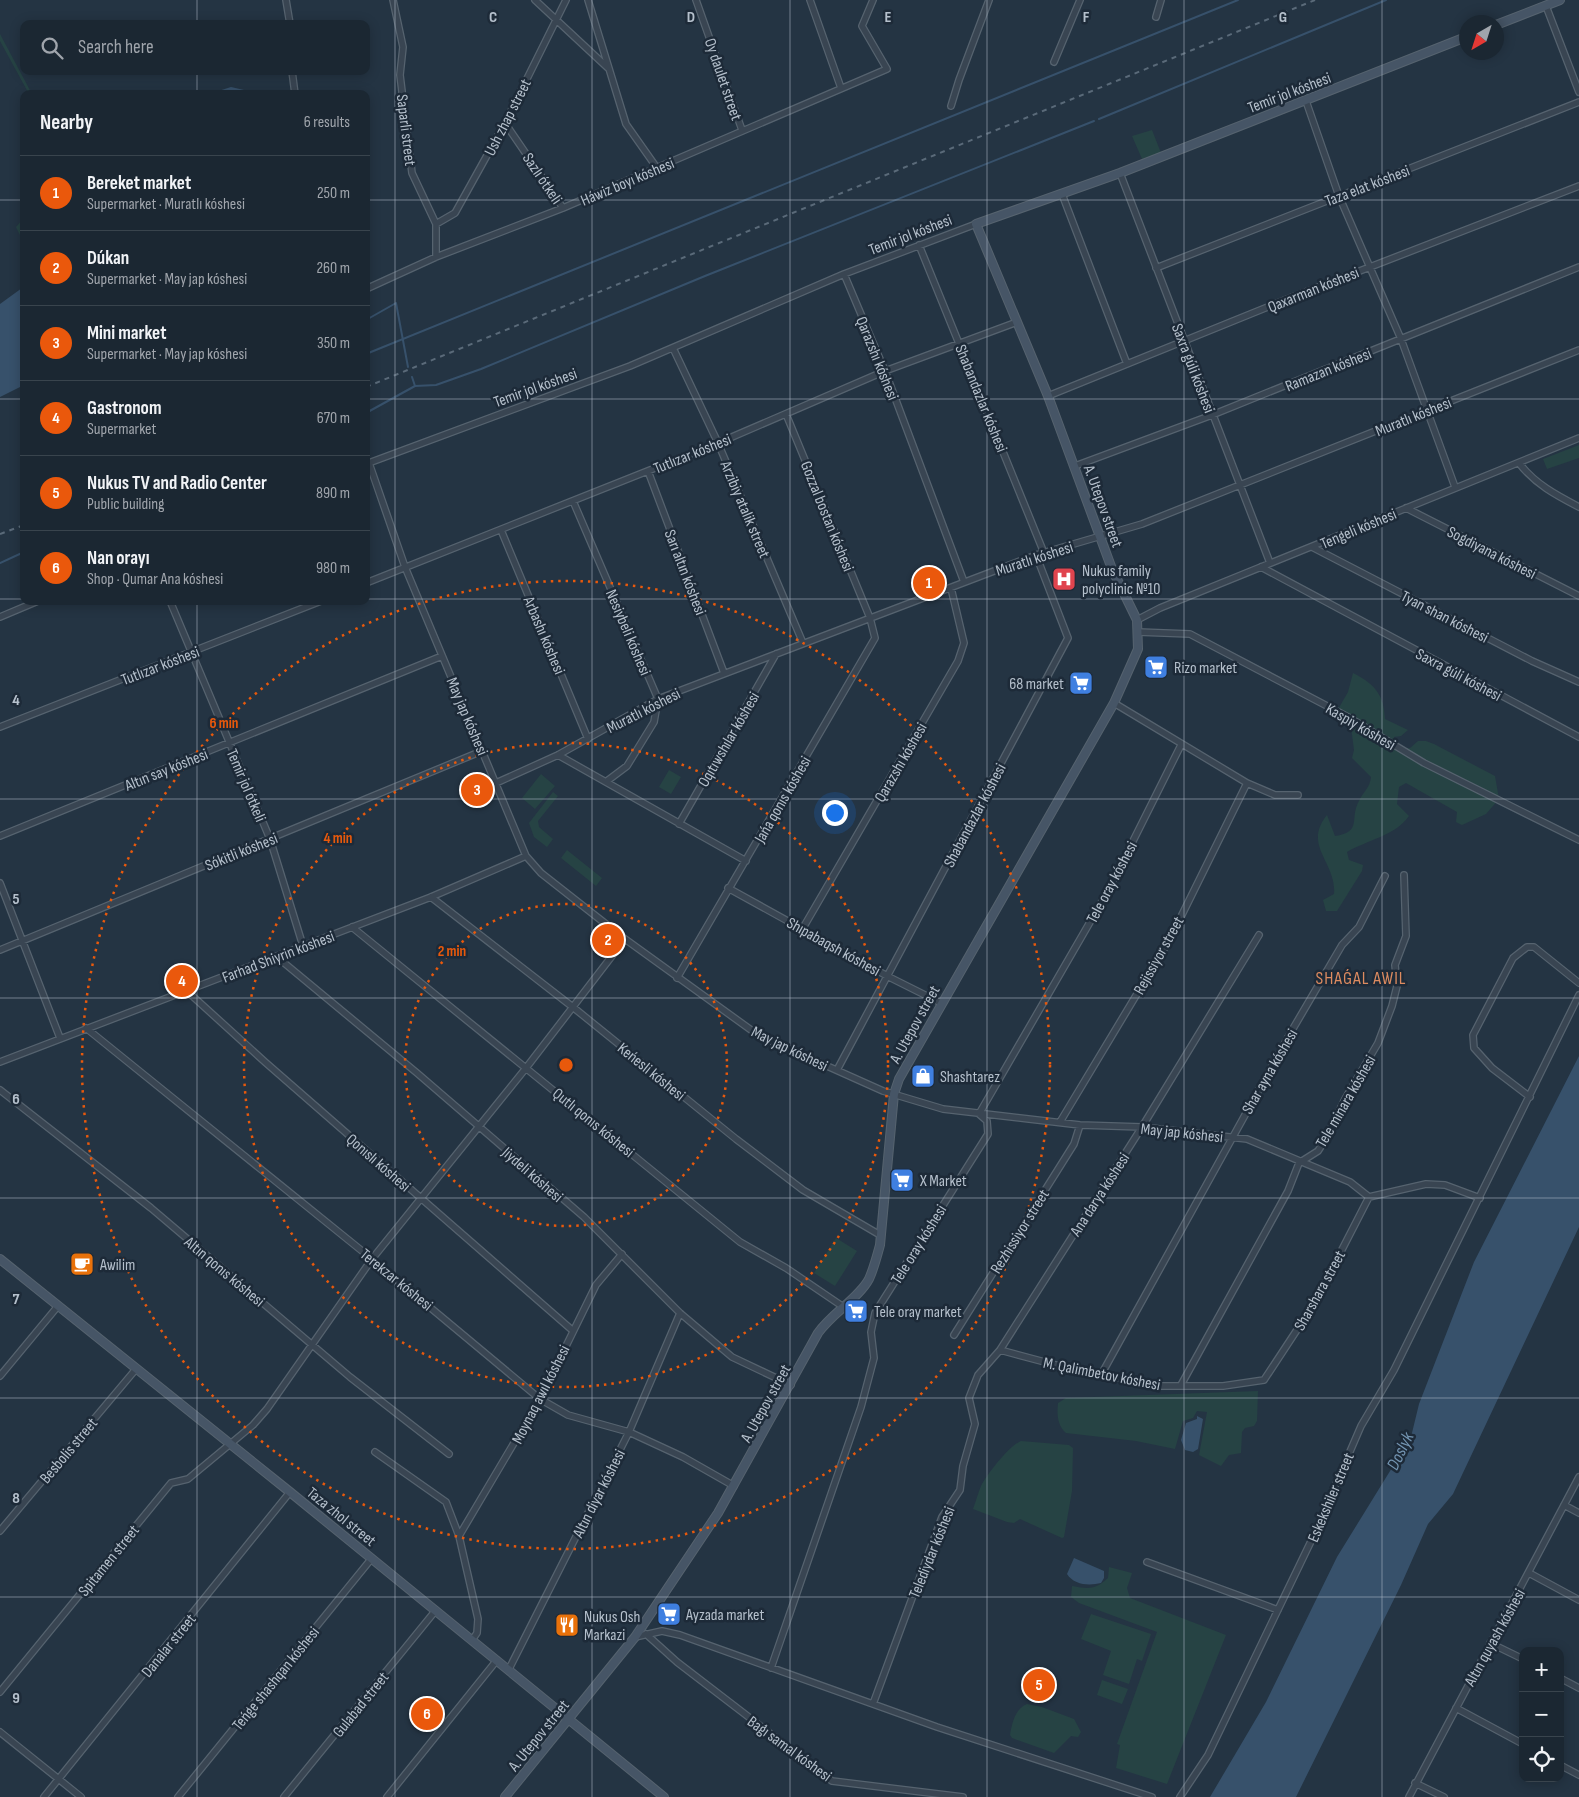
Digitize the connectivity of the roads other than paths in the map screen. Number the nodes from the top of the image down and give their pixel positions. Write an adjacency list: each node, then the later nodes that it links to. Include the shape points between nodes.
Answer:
1 (286, 0): 16 (street)
2 (393, 0): 36 (street, Saparli street, via 403,47 400,76 412,173)
3 (535, 0): 15 (street)
4 (566, 0): 15 (street, Ush zhap street)
5 (588, 0): 20 (street)
6 (696, 0): 29 (street, Oy daulet street)
7 (810, 0): 22 (street)
8 (873, 0): 22 (street, Háwiz boyı kóshesi, via 862,26 887,69)
9 (989, 0): 27 (street, via 958,80)
10 (1080, 0): 19 (street)
11 (1161, 0): 14 (street)
12 (1560, 0): 13 (street)
13 (1546, 6): 17 (street); 24 (street)
14 (1156, 17)
15 (556, 18): 20 (street); 28 (street, Ush zhap street)
16 (289, 20)
17 (1504, 22)
18 (1459, 40): 25 (street, Temir jol kóshesi)
19 (1054, 62)
20 (610, 70): 30 (street, via 626,124)
21 (293, 75): 23 (street)
22 (841, 88): 29 (street, Háwiz boyı kóshesi)
23 (294, 90)
24 (1579, 92)
25 (1306, 100): 31 (street, Temir jol kóshesi); 34 (street)
26 (1579, 102): 34 (street, Taza elat kóshesi)
27 (952, 106)
28 (505, 123): 35 (street, Sazlı ótkeli); 36 (street, Ush zhap street, via 455,213)
29 (742, 130): 30 (street, Háwiz boyı kóshesi)
30 (657, 168): 35 (street, Háwiz boyı kóshesi)
31 (1120, 173): 33 (street, Temir jol kóshesi); 42 (street, Saxra gúli kóshesi)
32 (1579, 186): 40 (street, Qaxarman kóshesi)
33 (1062, 194): 37 (street, Temir jol kóshesi); 51 (street)
34 (1339, 196): 40 (street); 42 (street, Taza elat kóshesi)
35 (563, 208): 39 (street, Háwiz boyı kóshesi)
36 (436, 224): 39 (street, Saparli street)
37 (976, 224): 38 (street, Temir jol kóshesi); 45 (street, A. Utepov street)
38 (920, 245): 43 (street, Temir jol kóshesi); 47 (street, Shabandazlar kóshesi)
39 (436, 257): 44 (street, Háwiz boyı kóshesi)
40 (1370, 267): 46 (street); 48 (street, Qaxarman kóshesi)
41 (1579, 267): 46 (street, Ramazan kóshesi)
42 (1156, 268): 48 (street, Saxra gúli kóshesi)
43 (844, 274): 49 (street, Temir jol kóshesi); 52 (street, Qarazshı kóshesi)
44 (370, 287)
45 (1017, 322): 47 (street, Tutlızar kóshesi); 53 (street, A. Utepov street)
46 (1401, 339): 54 (street); 56 (street, Ramazan kóshesi)
47 (960, 342): 52 (street, Tutlızar kóshesi); 72 (street, Shabandazlar kóshesi)
48 (1185, 342): 51 (street, Qaxarman kóshesi); 56 (street, Saxra gúli kóshesi)
49 (673, 348): 58 (street, Arzibiy atalik street); 59 (street, Temir jol kóshesi)
50 (1579, 350): 54 (street, Muratlı kóshesi)
51 (1127, 364): 53 (street, Qaxarman kóshesi)
52 (885, 371): 55 (street, Tutlızar kóshesi); 78 (street, Qarazshı kóshesi)
53 (1048, 396): 61 (street, A. Utepov street)
54 (1428, 411): 64 (street, Muratlı kóshesi); 65 (street)
55 (786, 414): 58 (street, Tutlızar kóshesi); 85 (street, Gozzal bostan kóshesi)
56 (1212, 415): 61 (street, Ramazan kóshesi); 64 (street, Saxra gúli kóshesi)
57 (1579, 438): 60 (street, Tengeli kóshesi)
58 (718, 443): 62 (street, Tutlızar kóshesi); 88 (street, Arzibiy atalik street)
59 (370, 463)
60 (1519, 463): 65 (street, Tengeli kóshesi); 67 (street, via 1548,491)
61 (1075, 466): 70 (street, A. Utepov street)
62 (648, 471): 66 (street, Tutlızar kóshesi); 92 (street, Sarı altın kóshesi)
63 (370, 472): 76 (street, May jap kóshesi)
64 (1239, 485): 70 (street, Muratlı kóshesi, via 1142,524); 74 (street, Saxra gúli kóshesi)
65 (1455, 487): 68 (street, Tengeli kóshesi)
66 (573, 501): 69 (street, Tutlızar kóshesi); 94 (street, Nesiybeli kóshesi)
67 (1579, 507)
68 (1406, 508): 71 (street, Tengeli kóshesi); 80 (street, Sogdiyana kóshesi)
69 (501, 530): 76 (street, Tutlızar kóshesi); 98 (street, Arbashı kóshesi)
70 (1099, 537): 72 (street, Muratlı kóshesi); 86 (street, A. Utepov street)
71 (1312, 547): 74 (street, Tengeli kóshesi); 93 (street, Tyan shan kóshesi)
72 (1044, 553): 73 (street, Muratlı kóshesi)
73 (1036, 555): 78 (street, Muratlı kóshesi); 126 (street, Shabandazlar kóshesi, via 1068,638)
74 (1270, 563): 75 (street, Tengeli kóshesi)
75 (1261, 567): 86 (street, Tengeli kóshesi); 97 (street, Saxra gúli kóshesi)
76 (406, 568): 77 (street, Tutlızar kóshesi); 91 (street, May jap kóshesi)
77 (370, 582)
78 (964, 582): 79 (street, Muratlı kóshesi)
79 (951, 588): 85 (street, Muratlı kóshesi); 119 (street, Qarazshı kóshesi, via 964,643 958,660)
80 (1579, 596)
81 (28, 605): 84 (street)
82 (172, 605): 89 (street, Temir jol ótkeli)
83 (310, 605): 89 (street, Tutlızar kóshesi)
84 (0, 617)
85 (870, 618): 88 (street, Muratlı kóshesi); 112 (street, Jańa qonıs kóshesi, via 876,638)
86 (1137, 620): 87 (street, A. Utepov street)
87 (1138, 632): 95 (street, A. Utepov street, via 1138,648); 110 (street, Kaspiy kóshesi, via 1190,634 1348,716 1424,763)
88 (803, 643): 90 (street, Muratlı kóshesi)
89 (190, 653): 96 (street, Tutlızar kóshesi); 99 (street, Temir jol ótkeli)
90 (776, 654): 92 (street, Muratlı kóshesi); 107 (street, Oqıtıwshılar kóshesi)
91 (442, 656): 99 (street, Altın say kóshesi); 101 (street, May jap kóshesi)
92 (724, 674): 94 (street, Muratlı kóshesi)
93 (1579, 682)
94 (658, 699): 98 (street, Muratlı kóshesi); 103 (street, via 654,722 627,766)
95 (1114, 703): 100 (street); 131 (street, A. Utepov street)
96 (0, 727)
97 (1579, 737)
98 (588, 739): 102 (street, Muratlı kóshesi)
99 (229, 743): 108 (street, Altın say kóshesi); 109 (street, Temir jol ótkeli)
100 (1181, 745): 105 (street); 141 (street, Tele oray kóshesi, via 1108,891)
101 (482, 751): 104 (street, May jap kóshesi); 109 (street, Sókitli kóshesi)
102 (558, 755): 103 (street); 104 (street, Muratlı kóshesi)
103 (607, 781): 107 (street)
104 (496, 783): 111 (street, May jap kóshesi)
105 (1247, 784): 106 (street, via 1275,794); 142 (street, Rejissiyor street, via 1170,939)
106 (1298, 795)
107 (679, 824): 112 (street)
108 (0, 836)
109 (270, 839): 122 (street, Sókitli kóshesi); 123 (street, Temir jol ótkeli)
110 (1579, 840)
111 (526, 856): 117 (street, Farhad Shiyrin kóshesi); 121 (street, May jap kóshesi, via 541,873)
112 (746, 861): 116 (street, Jańa qonıs kóshesi)
113 (1404, 875): 147 (street, Tele minara kóshesi, via 1406,936 1395,965 1397,986 1392,1006 1378,1043 1344,1100 1325,1140 1318,1151)
114 (1385, 876): 146 (street, Shar ayna kóshesi, via 1359,927 1342,945)
115 (0, 883): 122 (street)
116 (728, 888): 119 (street, Shıpabaqsh kóshesi); 127 (street, Jańa qonıs kóshesi)
117 (431, 897): 118 (street, Farhad Shiyrin kóshesi); 132 (street, Keńesli kóshesi)
118 (352, 928): 123 (street, Farhad Shiyrin kóshesi); 136 (street, Qutlı qonıs kóshesi)
119 (803, 928): 126 (street, Shıpabaqsh kóshesi)
120 (1259, 935): 145 (street, Ana darya kóshesi)
121 (625, 939): 127 (street, May jap kóshesi); 132 (street, Spitamen street)
122 (22, 941): 124 (street, Sókitli kóshesi); 134 (street)
123 (302, 946): 125 (street, Farhad Shiyrin kóshesi)
124 (0, 950)
125 (277, 957): 129 (street, Farhad Shiyrin kóshesi); 144 (street, Jiydeli kóshesi)
126 (888, 977): 131 (street, Shıpabaqsh kóshesi); 137 (street, Shabandazlar kóshesi)
127 (677, 978): 137 (street, May jap kóshesi, via 758,1035)
128 (1579, 983): 140 (street, via 1534,947 1527,948 1514,958 1473,1035 1474,1048 1492,1068)
129 (188, 992): 133 (street, Farhad Shiyrin kóshesi); 148 (street, Qonıslı kóshesi)
130 (1579, 995): 140 (street, Eskekshiler street)
131 (941, 1002): 139 (street, A. Utepov street)
132 (574, 1008): 136 (street, Spitamen street); 151 (street, Keńesli kóshesi, via 736,1140 803,1190)
133 (86, 1028): 134 (street, Farhad Shiyrin kóshesi); 154 (street, Terekzar kóshesi)
134 (60, 1038): 135 (street, Farhad Shiyrin kóshesi)
135 (0, 1062)
136 (526, 1068): 144 (street, Spitamen street); 156 (street, Qutlı qonıs kóshesi, via 740,1242)
137 (837, 1070): 139 (street, May jap kóshesi)
138 (0, 1090): 160 (street, Altın qonıs kóshesi, via 151,1208)
139 (894, 1094): 141 (street, May jap kóshesi, via 943,1109); 151 (street, A. Utepov street)
140 (1530, 1097): 150 (street, Eskekshiler street)
141 (980, 1114): 142 (street, May jap kóshesi); 192 (street, Tele oray kóshesi, via 987,1121 988,1134 875,1313 871,1332 874,1358 861,1407)
142 (1060, 1122): 143 (street, May jap kóshesi)
143 (1080, 1125): 145 (street, May jap kóshesi); 159 (street, Rezhissiyor street, via 1074,1144)
144 (478, 1127): 148 (street, Spitamen street); 152 (street, Jiydeli kóshesi)
145 (1142, 1127): 146 (street, May jap kóshesi); 161 (street, Ana darya kóshesi)
146 (1231, 1138): 147 (street, May jap kóshesi, via 1247,1139); 163 (street, Shar ayna kóshesi)
147 (1299, 1163): 149 (street, May jap kóshesi, via 1350,1182); 167 (street, via 1288,1191)
148 (421, 1198): 154 (street, Spitamen street); 158 (street, Qonıslı kóshesi)
149 (1369, 1198): 150 (street, via 1426,1184 1445,1185); 165 (street, Sharshara street, via 1314,1304)
150 (1480, 1198): 185 (street, Eskekshiler street, via 1394,1370 1360,1426)
151 (880, 1235): 156 (street, A. Utepov street, via 876,1263 868,1280)
152 (622, 1254): 157 (street, Jiydeli kóshesi); 158 (street, Moynaq awıl kóshesi, via 596,1285)
153 (0, 1259): 155 (street, Taza zhol street)
154 (372, 1259): 160 (street, Spitamen street); 168 (street, Terekzar kóshesi)
155 (58, 1306): 162 (street, Taza zhol street); 164 (street)
156 (842, 1306): 166 (street, A. Utepov street, via 818,1334)
157 (680, 1313): 166 (street, Jiydeli kóshesi, via 732,1357); 169 (street, Altın diyar kóshesi)
158 (572, 1330): 168 (street, Moynaq awıl kóshesi)
159 (954, 1335)
160 (311, 1344): 170 (street, Spitamen street, via 267,1409); 172 (street, Altın qonıs kóshesi)
161 (1000, 1350): 163 (street, M. Qalimbetov kóshesi); 197 (street, Telediydar kóshesi, via 978,1375 969,1398 975,1424 960,1490 942,1518)
162 (136, 1369): 170 (street, Taza zhol street); 178 (street, Besbolis street)
163 (1101, 1375): 167 (street, M. Qalimbetov kóshesi, via 1157,1386)
164 (0, 1376)
165 (1264, 1380): 167 (street, M. Qalimbetov kóshesi, via 1222,1386)
166 (791, 1385): 174 (street, A. Utepov street)
167 (1181, 1385)
168 (540, 1399): 169 (street, Terekzar kóshesi, via 568,1414); 179 (street, Moynaq awıl kóshesi)
169 (629, 1432): 174 (street, Terekzar kóshesi); 193 (street, Altın diyar kóshesi)
170 (230, 1445): 175 (street, Taza zhol street); 196 (street, Spitamen street, via 188,1479 171,1483)
171 (375, 1452): 179 (street, via 446,1502)
172 (449, 1454)
173 (1579, 1477): 176 (street, Altın quyash kóshesi)
174 (734, 1486): 187 (street, A. Utepov street)
175 (290, 1492): 180 (street, Taza zhol street); 204 (street, Danalar street)
176 (1564, 1505): 177 (street); 182 (street, Altın quyash kóshesi)
177 (1579, 1513)
178 (0, 1531)
179 (458, 1536): 188 (street, via 479,1624)
180 (372, 1558): 184 (street, Taza zhol street); 208 (street, Teńge shashqan kóshesi)
181 (1147, 1562): 185 (street)
182 (1529, 1573): 183 (street); 189 (street, Altın quyash kóshesi)
183 (1579, 1600)
184 (436, 1610): 188 (street, Taza zhol street); 209 (street, Gulabad street)
185 (1278, 1610): 215 (street, Eskekshiler street, via 1208,1755)
186 (646, 1634): 187 (street); 192 (street, via 662,1631 680,1635); 213 (street, Baǵı samal kóshesi, via 677,1662 832,1781)
187 (636, 1637): 199 (street, A. Utepov street)
188 (472, 1640): 191 (street, Taza zhol street)
189 (1490, 1643): 190 (street); 198 (street, Altın quyash kóshesi)
190 (1519, 1657)
191 (497, 1660): 193 (street, Taza zhol street); 210 (street)
192 (771, 1668): 197 (street)
193 (509, 1669): 199 (street, Taza zhol street)
194 (1564, 1680): 195 (street)
195 (1579, 1688)
196 (0, 1692)
197 (874, 1704): 214 (street)
198 (1456, 1708): 201 (street); 205 (street, Altın quyash kóshesi)
199 (569, 1719): 211 (street, A. Utepov street); 212 (street, Taza zhol street)
200 (0, 1732): 204 (street)
201 (1519, 1742)
202 (1564, 1767): 203 (street)
203 (1579, 1775)
204 (58, 1779): 206 (street, Danalar street); 207 (street)
205 (1416, 1783): 216 (street, Altın quyash kóshesi); 217 (street)
206 (44, 1797)
207 (81, 1797)
208 (178, 1797)
209 (284, 1797)
210 (386, 1797)
211 (506, 1797)
212 (664, 1797)
213 (963, 1797)
214 (1152, 1797)
215 (1180, 1797)
216 (1409, 1797)
217 (1444, 1797)

